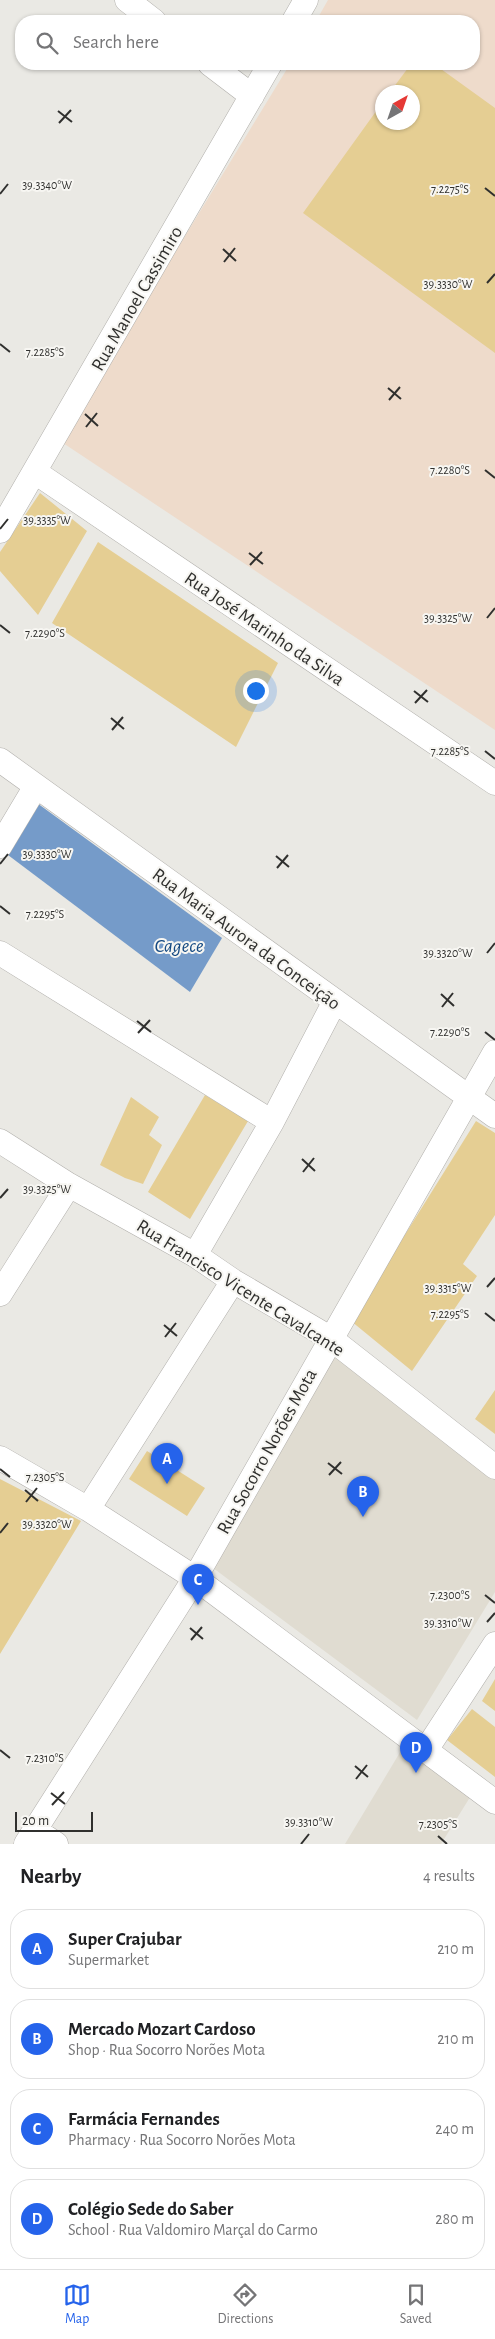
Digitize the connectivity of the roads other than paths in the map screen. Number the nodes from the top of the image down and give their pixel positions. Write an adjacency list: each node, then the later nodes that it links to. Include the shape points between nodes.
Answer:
1 (127, 0): 3 (street)
2 (306, 0): 4 (street)
3 (146, 15)
4 (297, 15)
5 (218, 70): 7 (street)
6 (267, 70): 7 (street, Rua Manoel Cassimiro)
7 (252, 96): 8 (street, Rua Manoel Cassimiro)
8 (35, 472): 9 (street, Rua Manoel Cassimiro); 12 (street, Rua José Marinho da Silva)
9 (8, 497): 10 (street, Rua Manoel Cassimiro)
10 (0, 531)
11 (0, 760): 13 (street, Rua Maria Aurora da Conceição)
12 (495, 783)
13 (36, 786): 14 (street); 16 (street, Rua Maria Aurora da Conceição)
14 (0, 846)
15 (0, 953): 20 (street)
16 (334, 1001): 18 (street, Rua Maria Aurora da Conceição); 20 (street)
17 (495, 1052): 18 (street, Rua Socorro Norões Mota)
18 (468, 1096): 19 (street, Rua Maria Aurora da Conceição); 26 (street, Rua Socorro Norões Mota)
19 (495, 1116)
20 (272, 1122): 23 (street)
21 (0, 1141): 22 (street, Rua Francisco Vicente Cavalcante)
22 (69, 1185): 23 (street, Rua Francisco Vicente Cavalcante); 25 (street)
23 (195, 1255): 24 (street, Rua Francisco Vicente Cavalcante)
24 (232, 1281): 26 (street, Rua Francisco Vicente Cavalcante); 29 (street)
25 (0, 1294)
26 (330, 1338): 28 (street, Rua Francisco Vicente Cavalcante); 30 (street, Rua Socorro Norões Mota)
27 (0, 1458): 29 (street)
28 (495, 1467)
29 (88, 1509): 30 (street)
30 (195, 1578): 32 (street); 34 (street, Rua Socorro Norões Mota)
31 (495, 1644): 32 (street)
32 (426, 1750): 33 (street)
33 (495, 1802)
34 (31, 1837): 35 (street)
35 (56, 1844)

